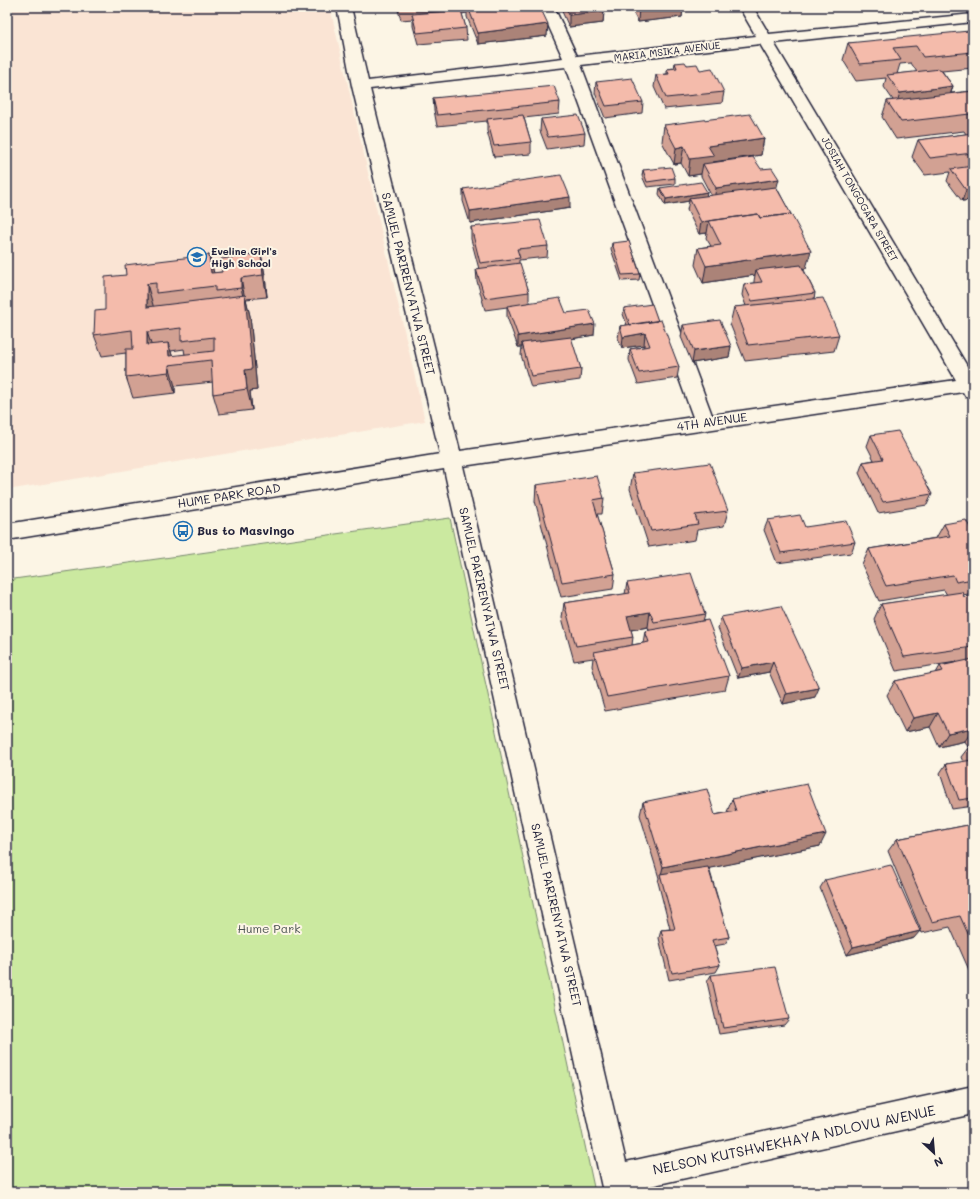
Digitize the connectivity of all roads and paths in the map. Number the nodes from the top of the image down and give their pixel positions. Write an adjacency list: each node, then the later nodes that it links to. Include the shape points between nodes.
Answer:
1 (344, 7): 8 (street, SAMUEL PARIRENYATWA STREET)
2 (547, 7): 7 (street)
3 (746, 7): 6 (street, JOSIAH TONGOGARA STREET)
4 (948, 7): 5 (street)
5 (966, 23): 6 (street, MARIA MSIKA AVENUE)
6 (766, 39): 7 (street, MARIA MSIKA AVENUE); 9 (street, JOSIAH TONGOGARA STREET)
7 (572, 62): 8 (street, MARIA MSIKA AVENUE); 10 (street)
8 (360, 86): 11 (street, SAMUEL PARIRENYATWA STREET)
9 (971, 387): 10 (street, 4TH AVENUE)
10 (705, 423): 11 (street, 4TH AVENUE)
11 (451, 460): 12 (street, HUME PARK ROAD); 14 (street, SAMUEL PARIRENYATWA STREET, via 519,747)
12 (7, 532)
13 (973, 1100): 14 (street, NELSON KUTSHWEKHAYA NDLOVU AVENUE)
14 (617, 1186)

